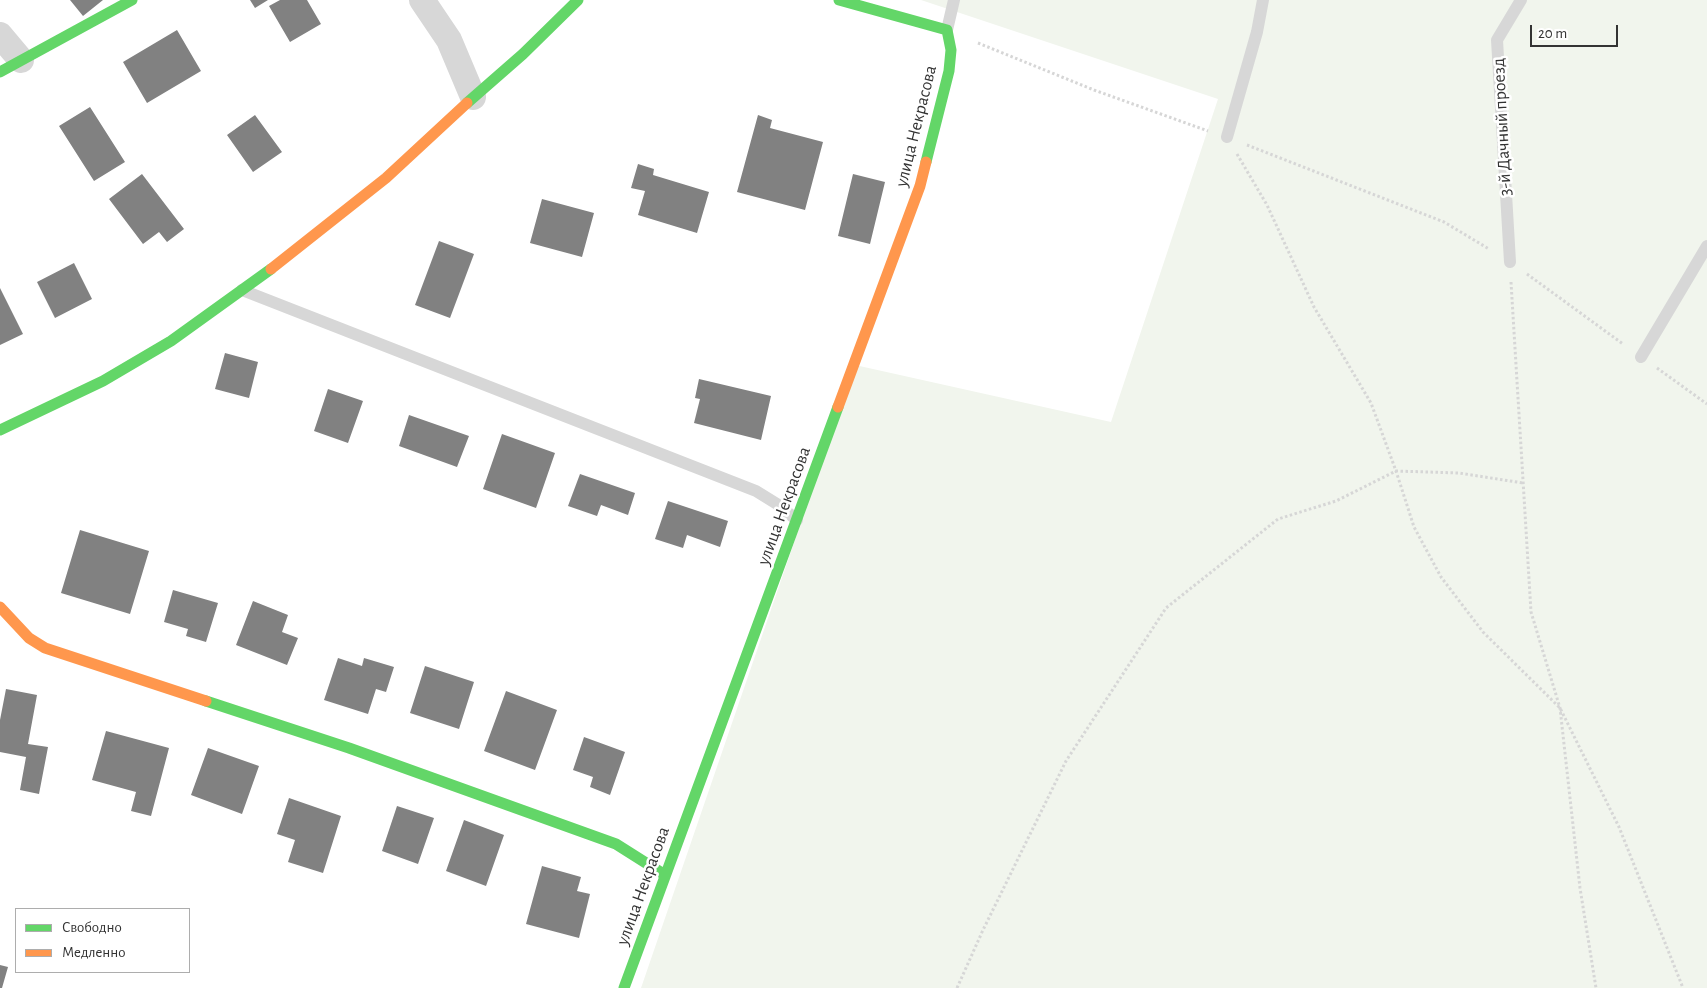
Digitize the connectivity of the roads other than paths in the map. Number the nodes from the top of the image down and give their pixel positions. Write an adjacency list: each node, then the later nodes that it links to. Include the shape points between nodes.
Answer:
1 (132, 0): 10 (street)
2 (422, 0): 11 (street, via 448,40)
3 (578, 0): 11 (street)
4 (839, 0): 8 (street)
5 (954, 0): 8 (lane)
6 (1263, 0): 12 (lane)
7 (1521, 0): 14 (lane, 3-й Дачный проезд, via 1497,40)
8 (947, 30): 18 (street, улица Некрасова, via 951,50 949,72 920,186)
9 (0, 35): 10 (street)
10 (11, 66)
11 (473, 98): 15 (street, via 386,178)
12 (1227, 137)
13 (1707, 246): 16 (lane)
14 (1510, 262)
15 (242, 290): 17 (street, via 162,346 103,381); 18 (lane, via 756,491)
16 (1641, 357)
17 (0, 430)
18 (797, 520): 20 (street, улица Некрасова)
19 (0, 607): 20 (street, via 29,638 45,648 349,748 607,841 638,856)
20 (665, 875): 21 (street, улица Некрасова)
21 (624, 988)

